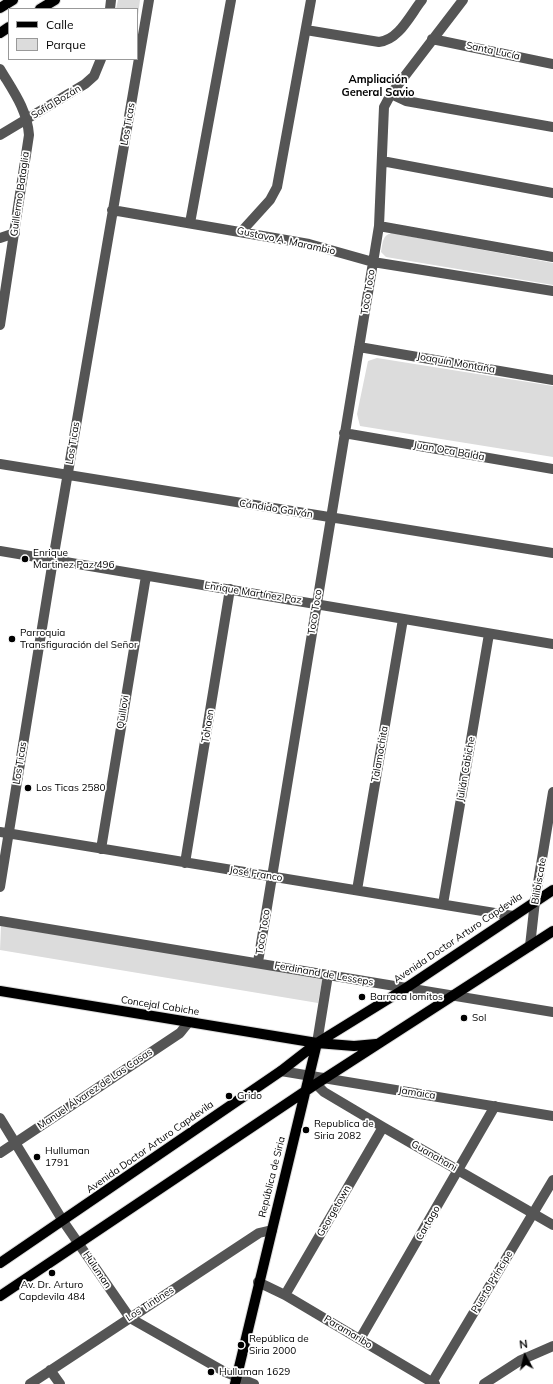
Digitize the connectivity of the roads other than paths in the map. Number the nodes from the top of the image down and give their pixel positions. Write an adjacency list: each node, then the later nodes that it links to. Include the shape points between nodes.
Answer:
1 (13, 0): 8 (main road)
2 (55, 0): 9 (main road)
3 (149, 0): 21 (street, Los Ticas)
4 (231, 0): 22 (street)
5 (311, 0): 10 (street)
6 (422, 0): 10 (street, via 396,34 386,41)
7 (463, 0): 11 (street, Toco Toco)
8 (0, 8)
9 (42, 8)
10 (306, 30): 24 (street, via 276,192)
11 (432, 39): 13 (street, Santa Lucía); 15 (street, Toco Toco)
12 (101, 60): 16 (street, Sofía Bozán, via 91,80)
13 (553, 64)
14 (0, 69): 16 (street, Guillermo Bataglia)
15 (391, 94): 17 (street, via 406,102); 19 (street, Toco Toco, via 384,107)
16 (27, 119): 18 (street, Sofía Bozán); 25 (street, Guillermo Bataglia, via 28,144)
17 (553, 127)
18 (0, 135)
19 (382, 161): 20 (street); 23 (street, Toco Toco)
20 (553, 193)
21 (112, 210): 22 (street, Gustavo A. Marambio); 36 (street, Los Ticas)
22 (190, 223): 24 (street, Gustavo A. Marambio)
23 (379, 226): 27 (street); 28 (street, Toco Toco)
24 (241, 232): 28 (street, Gustavo A. Marambio, via 319,246)
25 (15, 233): 26 (street); 30 (street, Guillermo Bataglia)
26 (0, 238)
27 (553, 257)
28 (373, 262): 29 (street, Gustavo A. Marambio); 31 (street, Toco Toco)
29 (553, 291)
30 (0, 325)
31 (359, 347): 32 (street, Joaquín Montaña); 33 (street, Toco Toco)
32 (553, 380)
33 (344, 433): 35 (street, Juan Oca Balda); 37 (street, Toco Toco)
34 (0, 464): 36 (street, Cándido Galván)
35 (553, 469)
36 (68, 475): 37 (street, Cándido Galván); 40 (street, Los Ticas)
37 (331, 518): 39 (street, Cándido Galván); 43 (street, Toco Toco)
38 (0, 552): 40 (street, Enrique Martínez Paz)
39 (553, 553)
40 (53, 560): 41 (street, Enrique Martínez Paz); 48 (street, Los Ticas)
41 (146, 576): 42 (street, Enrique Martínez Paz); 49 (street, Quillovi)
42 (230, 589): 43 (street, Enrique Martínez Paz); 50 (street, Tohaen)
43 (317, 604): 44 (street, Enrique Martínez Paz); 51 (street, Toco Toco)
44 (403, 619): 45 (street, Enrique Martínez Paz); 53 (street, Talamochita)
45 (489, 634): 46 (street, Enrique Martínez Paz); 56 (street, Julián Cabiche)
46 (553, 644)
47 (553, 792): 55 (street, Bilibiscate)
48 (4, 832): 49 (street, José Franco); 52 (street, Los Ticas)
49 (101, 849): 50 (street, José Franco)
50 (186, 863): 51 (street, José Franco)
51 (272, 876): 53 (street, José Franco); 61 (street, Toco Toco)
52 (0, 887)
53 (357, 890): 56 (street, José Franco)
54 (553, 890): 55 (main road, Avenida Doctor Arturo Capdevila)
55 (535, 902): 57 (main road, Avenida Doctor Arturo Capdevila); 60 (street, Bilibiscate)
56 (442, 904): 57 (street, José Franco)
57 (513, 916): 63 (main road, Avenida Doctor Arturo Capdevila)
58 (0, 921): 61 (street, Ferdinand de Lesseps)
59 (553, 931): 60 (main road)
60 (530, 946): 65 (main road)
61 (258, 962): 62 (street, Ferdinand de Lesseps)
62 (328, 976): 63 (street, Ferdinand de Lesseps); 68 (street)
63 (406, 988): 65 (street, Ferdinand de Lesseps); 68 (main road, Avenida Doctor Arturo Capdevila)
64 (0, 991): 67 (main road, Concejal Cabiche)
65 (452, 996): 66 (street, Ferdinand de Lesseps); 69 (main road)
66 (553, 1012)
67 (188, 1022): 68 (main road, Concejal Cabiche); 80 (street, Manuel Álvarez de Las Casas, via 180,1033)
68 (317, 1043): 69 (main road, Concejal Cabiche, via 354,1046); 70 (main road, Avenida Doctor Arturo Capdevila); 72 (main road)
69 (380, 1044): 71 (main road)
70 (281, 1071): 72 (street); 85 (main road, Avenida Doctor Arturo Capdevila)
71 (325, 1078): 72 (main road); 74 (street, Jamaica)
72 (313, 1080): 73 (main road); 79 (street, Guanahani, via 324,1092)
73 (306, 1091): 87 (main road, República de Siria); 88 (main road)
74 (495, 1106): 75 (street, Jamaica); 82 (street, Cartago)
75 (541, 1114): 76 (street, Jamaica); 78 (street)
76 (553, 1116)
77 (0, 1118): 80 (street, Huluman)
78 (553, 1121)
79 (383, 1127): 82 (street, Guanahani); 91 (street, Georgetown)
80 (15, 1142): 81 (street, Manuel Álvarez de Las Casas); 85 (street, Huluman)
81 (0, 1152)
82 (459, 1170): 84 (street, Guanahani); 94 (street, Cartago)
83 (553, 1180): 84 (street, Puerto Príncipe)
84 (533, 1213): 86 (street, Guanahani); 98 (street, Puerto Príncipe)
85 (63, 1221): 88 (street, Huluman); 89 (main road, Avenida Doctor Arturo Capdevila)
86 (553, 1225)
87 (272, 1230): 90 (main road, República de Siria); 93 (street, Los Tintines, via 258,1233)
88 (79, 1243): 92 (main road); 93 (street, Huluman)
89 (0, 1264)
90 (258, 1282): 91 (street, Paramaribo); 97 (main road, República de Siria)
91 (285, 1295): 94 (street, Paramaribo)
92 (0, 1296)
93 (130, 1318): 96 (street, Los Tintines); 97 (street, Huluman)
94 (360, 1339): 98 (street, Paramaribo)
95 (553, 1346): 102 (street, via 521,1360)
96 (50, 1370): 99 (street, Los Tintines); 100 (street)
97 (236, 1380): 101 (street, Huluman)
98 (432, 1383)
99 (30, 1384)
100 (60, 1384)
101 (254, 1384)
102 (484, 1384)

